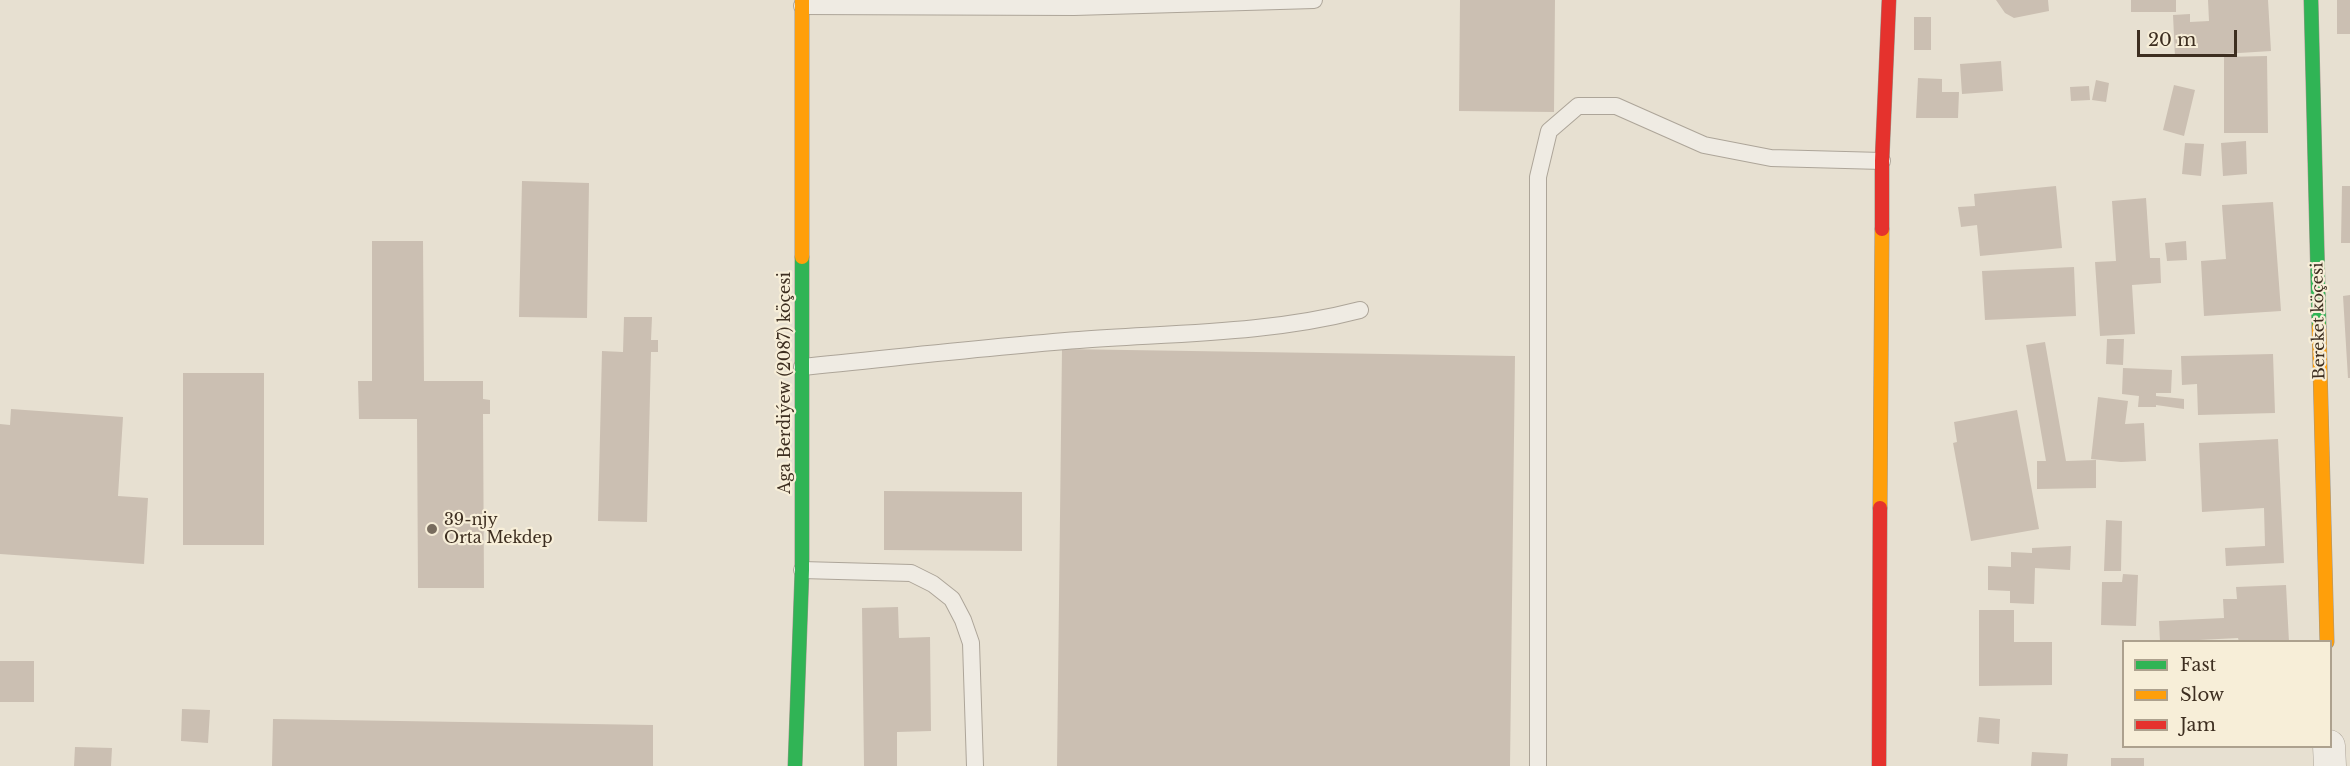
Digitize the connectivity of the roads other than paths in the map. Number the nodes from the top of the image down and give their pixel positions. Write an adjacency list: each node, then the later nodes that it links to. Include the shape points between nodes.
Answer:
1 (1314, 0): 4 (lane, via 1074,7)
2 (1889, 0): 5 (street)
3 (2311, 0): 9 (street, Bereket köçesi)
4 (802, 3): 7 (street, Aga Berdiýew (2087) köçesi)
5 (1882, 160): 13 (lane, via 1771,158 1704,145 1616,106 1578,106 1549,131 1538,177); 14 (street)
6 (1360, 310): 7 (lane, via 1328,319 1239,330 1077,340)
7 (802, 367): 8 (street, Aga Berdiýew (2087) köçesi)
8 (802, 570): 11 (street, Aga Berdiýew (2087) köçesi); 12 (lane, via 911,573 952,599 971,643)
9 (2327, 640)
10 (2329, 748): 15 (street)
11 (795, 766)
12 (975, 766)
13 (1538, 766)
14 (1879, 766)
15 (2330, 766)

